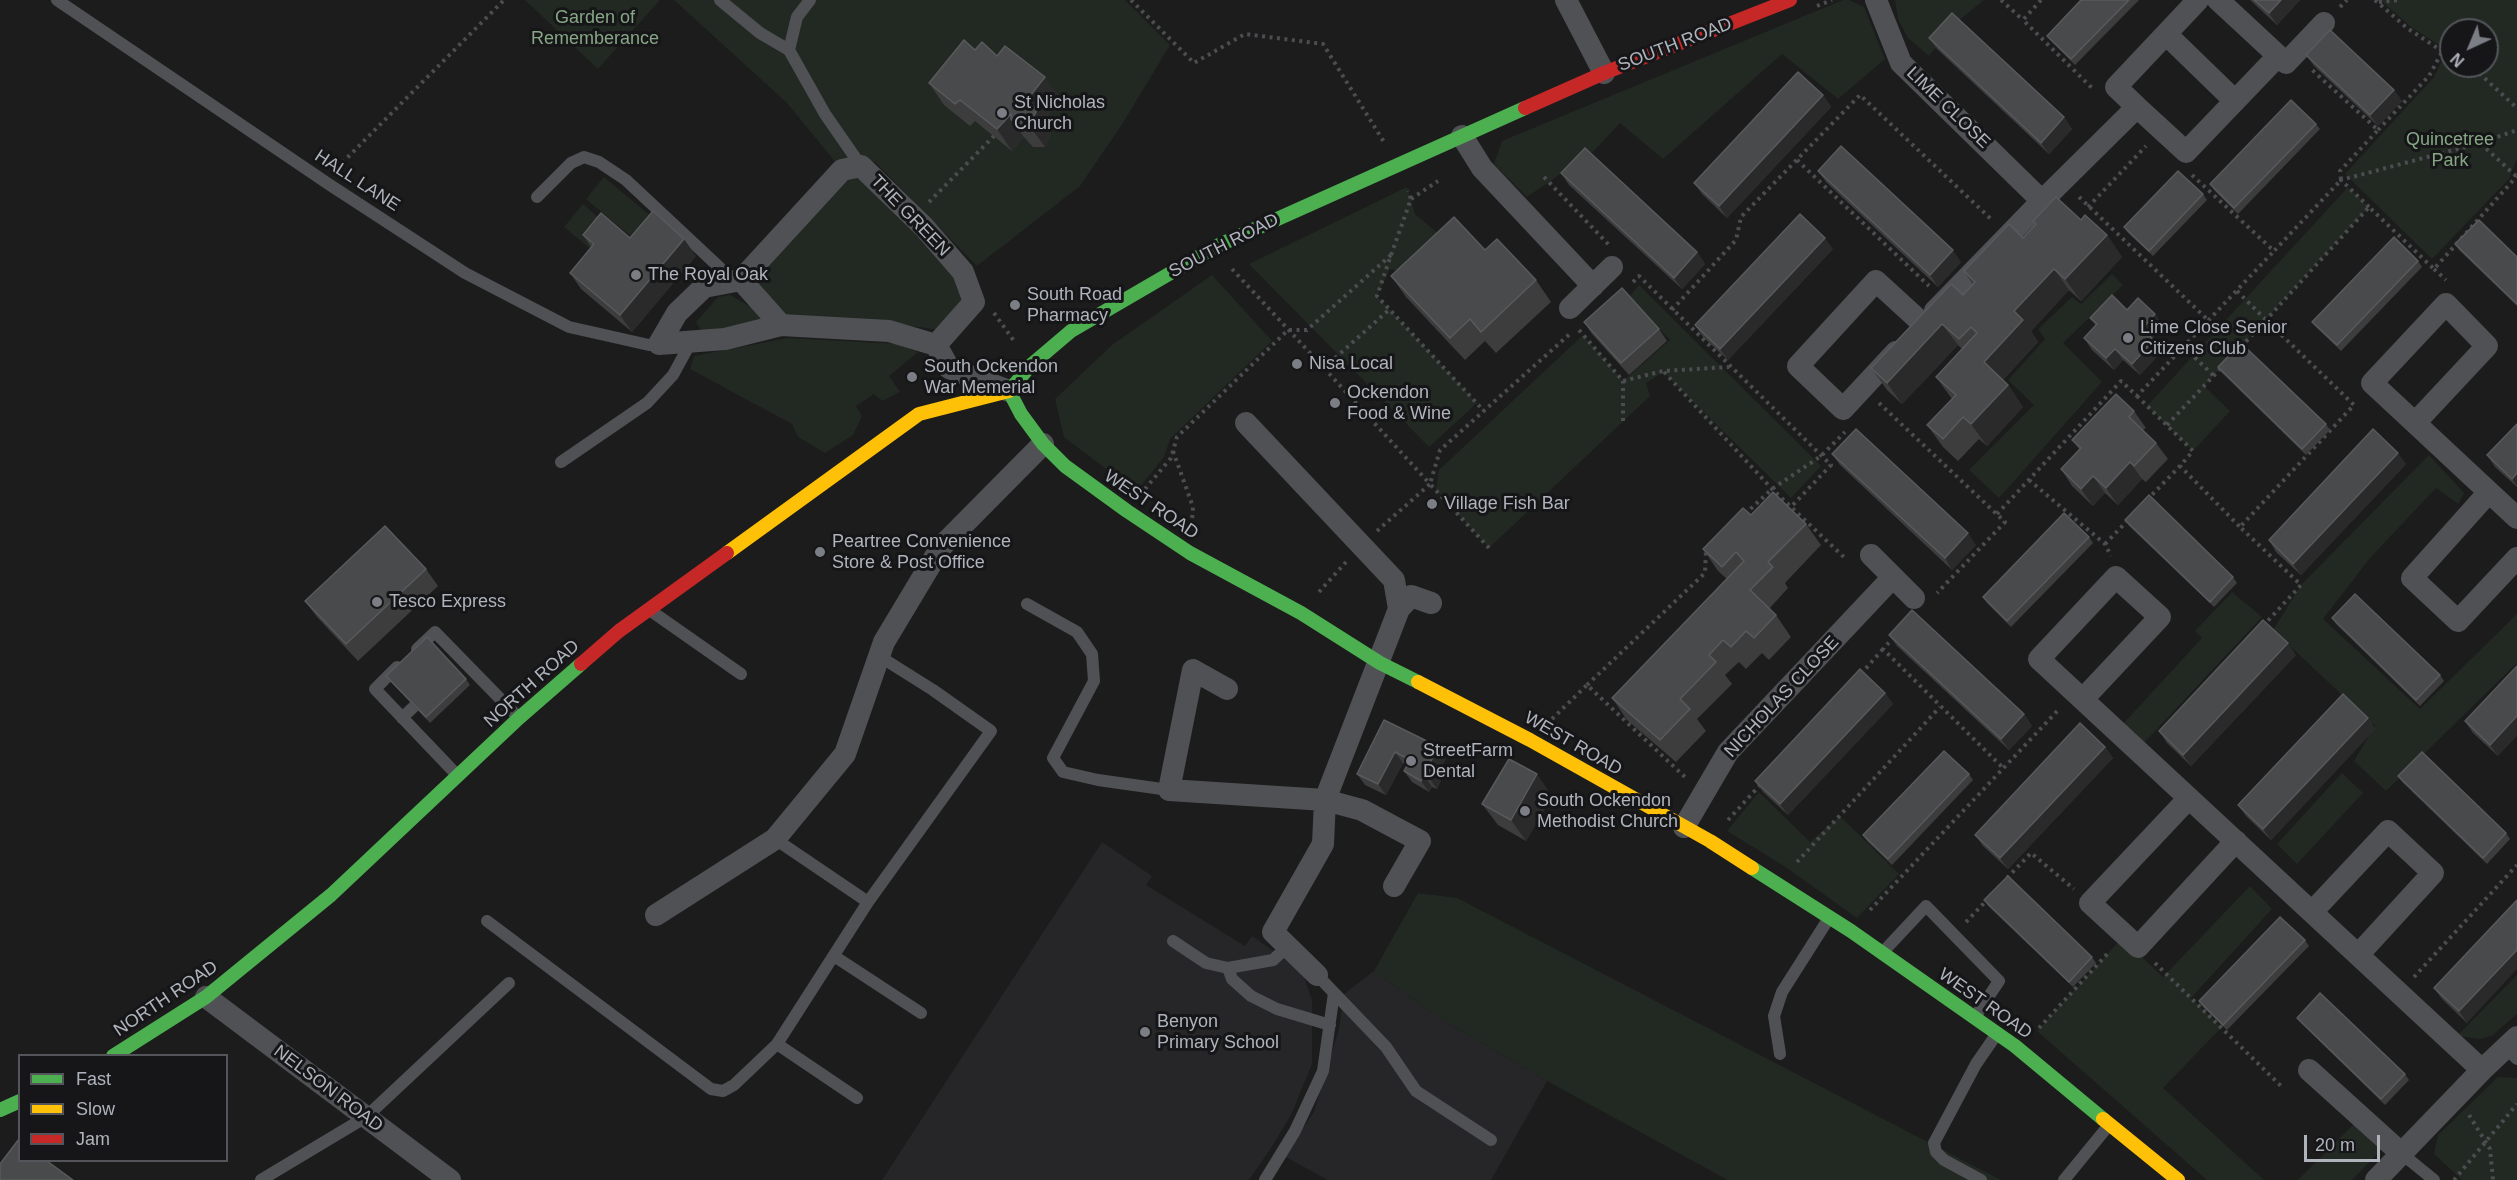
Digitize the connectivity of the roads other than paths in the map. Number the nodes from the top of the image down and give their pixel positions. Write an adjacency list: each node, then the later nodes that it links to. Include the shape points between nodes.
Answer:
1 (57, 0): 27 (lane, HALL LANE, via 465,273 569,327 648,345)
2 (720, 0): 11 (lane, via 760,33)
3 (810, 0): 11 (lane, via 797,17)
4 (1566, 0): 13 (street)
5 (1790, 0): 13 (main road, SOUTH ROAD)
6 (1876, 0): 19 (street, LIME CLOSE, via 1901,63)
7 (2198, 0): 10 (street)
8 (2218, 0): 12 (street)
9 (2324, 23): 12 (street)
10 (2166, 34): 14 (street); 15 (street, via 2116,87)
11 (789, 50): 17 (lane, via 825,114)
12 (2287, 55): 14 (street)
13 (1604, 73): 16 (main road, SOUTH ROAD)
14 (2235, 101): 15 (street, via 2186,152)
15 (2137, 107): 19 (street)
16 (1462, 136): 22 (street, via 1482,168); 29 (main road, SOUTH ROAD, via 1216,246 1071,331 1031,364)
17 (861, 166): 21 (street, THE GREEN, via 842,170); 28 (street, THE GREEN, via 963,272 974,302)
18 (537, 197): 21 (lane, via 571,163 584,157 599,162 626,180)
19 (2042, 201): 24 (street)
20 (1619, 262): 22 (street)
21 (738, 281): 25 (street); 27 (street, via 704,287 677,313)
22 (1593, 286): 23 (street)
23 (1577, 320)
24 (1923, 324): 24 (street, via 1843,409 1798,366 1876,281)
25 (781, 325): 26 (street, via 725,339); 28 (street, via 890,331)
26 (691, 342): 27 (street); 33 (lane, via 673,375 647,403)
27 (659, 344)
28 (936, 345): 29 (street, via 949,368)
29 (1009, 391): 32 (main road, WEST ROAD); 42 (main road, NORTH ROAD, via 919,414)
30 (1246, 423): 43 (street, via 1394,580)
31 (2415, 423): 31 (street, via 2372,383 2446,303 2487,346); 34 (street)
32 (1043, 444): 44 (street, via 941,547); 45 (main road, WEST ROAD, via 1065,466 1190,554 1301,613)
33 (561, 462)
34 (2489, 492): 35 (street); 36 (street, via 2412,578 2458,621)
35 (2517, 518)
36 (2517, 558)
37 (1861, 560): 38 (street)
38 (1893, 577): 39 (street); 56 (street, NICHOLAS CLOSE, via 1728,752)
39 (1914, 598)
40 (1431, 603): 43 (street, via 1411,596)
41 (1027, 604): 53 (lane, via 1077,632 1092,654 1094,681 1053,758 1063,772)
42 (649, 609): 46 (lane); 51 (main road, NORTH ROAD)
43 (1399, 609): 45 (street)
44 (879, 656): 57 (street, via 845,754); 60 (lane, via 991,731)
45 (1380, 663): 55 (street); 56 (main road, WEST ROAD, via 1530,740)
46 (741, 674)
47 (432, 689): 50 (lane)
48 (1227, 689): 53 (street, via 1193,670)
49 (2079, 695): 49 (street, via 2160,617 2116,577 2039,659); 54 (street)
50 (402, 718): 51 (lane, via 375,689 435,632 459,663); 52 (lane)
51 (519, 718): 52 (main road, NORTH ROAD)
52 (459, 777): 74 (main road, NORTH ROAD, via 331,895)
53 (1170, 790): 55 (street)
54 (2189, 798): 58 (street); 58 (street, via 2090,903 2138,947)
55 (1326, 800): 59 (street, via 1362,810 1420,841); 66 (street, via 1323,844 1272,932)
56 (1684, 827): 63 (main road, WEST ROAD)
57 (775, 839): 60 (lane); 62 (street)
58 (2236, 841): 61 (street)
59 (1394, 886)
60 (868, 902): 69 (lane)
61 (2312, 912): 68 (street); 68 (street, via 2388,831 2433,873)
62 (656, 915)
63 (1830, 917): 67 (main road, WEST ROAD); 82 (lane, via 1782,992 1774,1016)
64 (487, 921): 79 (lane, via 711,1089 723,1091 734,1085)
65 (1173, 941): 70 (lane, via 1206,963)
66 (1288, 946): 70 (lane, via 1273,960); 71 (street)
67 (1882, 953): 76 (main road, WEST ROAD); 76 (lane, via 1926,906 1999,981)
68 (2358, 955): 84 (street)
69 (834, 956): 75 (lane); 79 (lane)
70 (1228, 968): 77 (lane, via 1232,979 1251,996 1277,1009)
71 (1317, 975): 73 (lane)
72 (509, 983): 88 (lane)
73 (1334, 993): 77 (lane); 90 (lane, via 1386,1047 1416,1091)
74 (206, 998): 81 (main road, NORTH ROAD); 88 (street, NELSON ROAD)
75 (921, 1013)
76 (1974, 1017): 78 (main road, WEST ROAD)
77 (1330, 1025): 94 (lane, via 1323,1071 1295,1131)
78 (1997, 1034): 89 (main road, WEST ROAD); 95 (lane, via 1976,1064 1934,1143 1944,1160)
79 (777, 1044): 85 (lane)
80 (2513, 1048): 84 (street)
81 (116, 1054)
82 (1779, 1054)
83 (2309, 1070): 91 (street)
84 (2482, 1070): 91 (street)
85 (857, 1098)
86 (18, 1102): 87 (main road)
87 (0, 1110)
88 (366, 1117): 92 (lane); 93 (street, NELSON ROAD)
89 (2111, 1123): 96 (lane); 97 (main road, WEST ROAD)
90 (1491, 1140)
91 (2402, 1154): 98 (street); 99 (lane)
92 (261, 1180)
93 (450, 1180)
94 (1265, 1180)
95 (1981, 1180)
96 (2064, 1180)
97 (2178, 1180)
98 (2376, 1180)
99 (2434, 1180)

